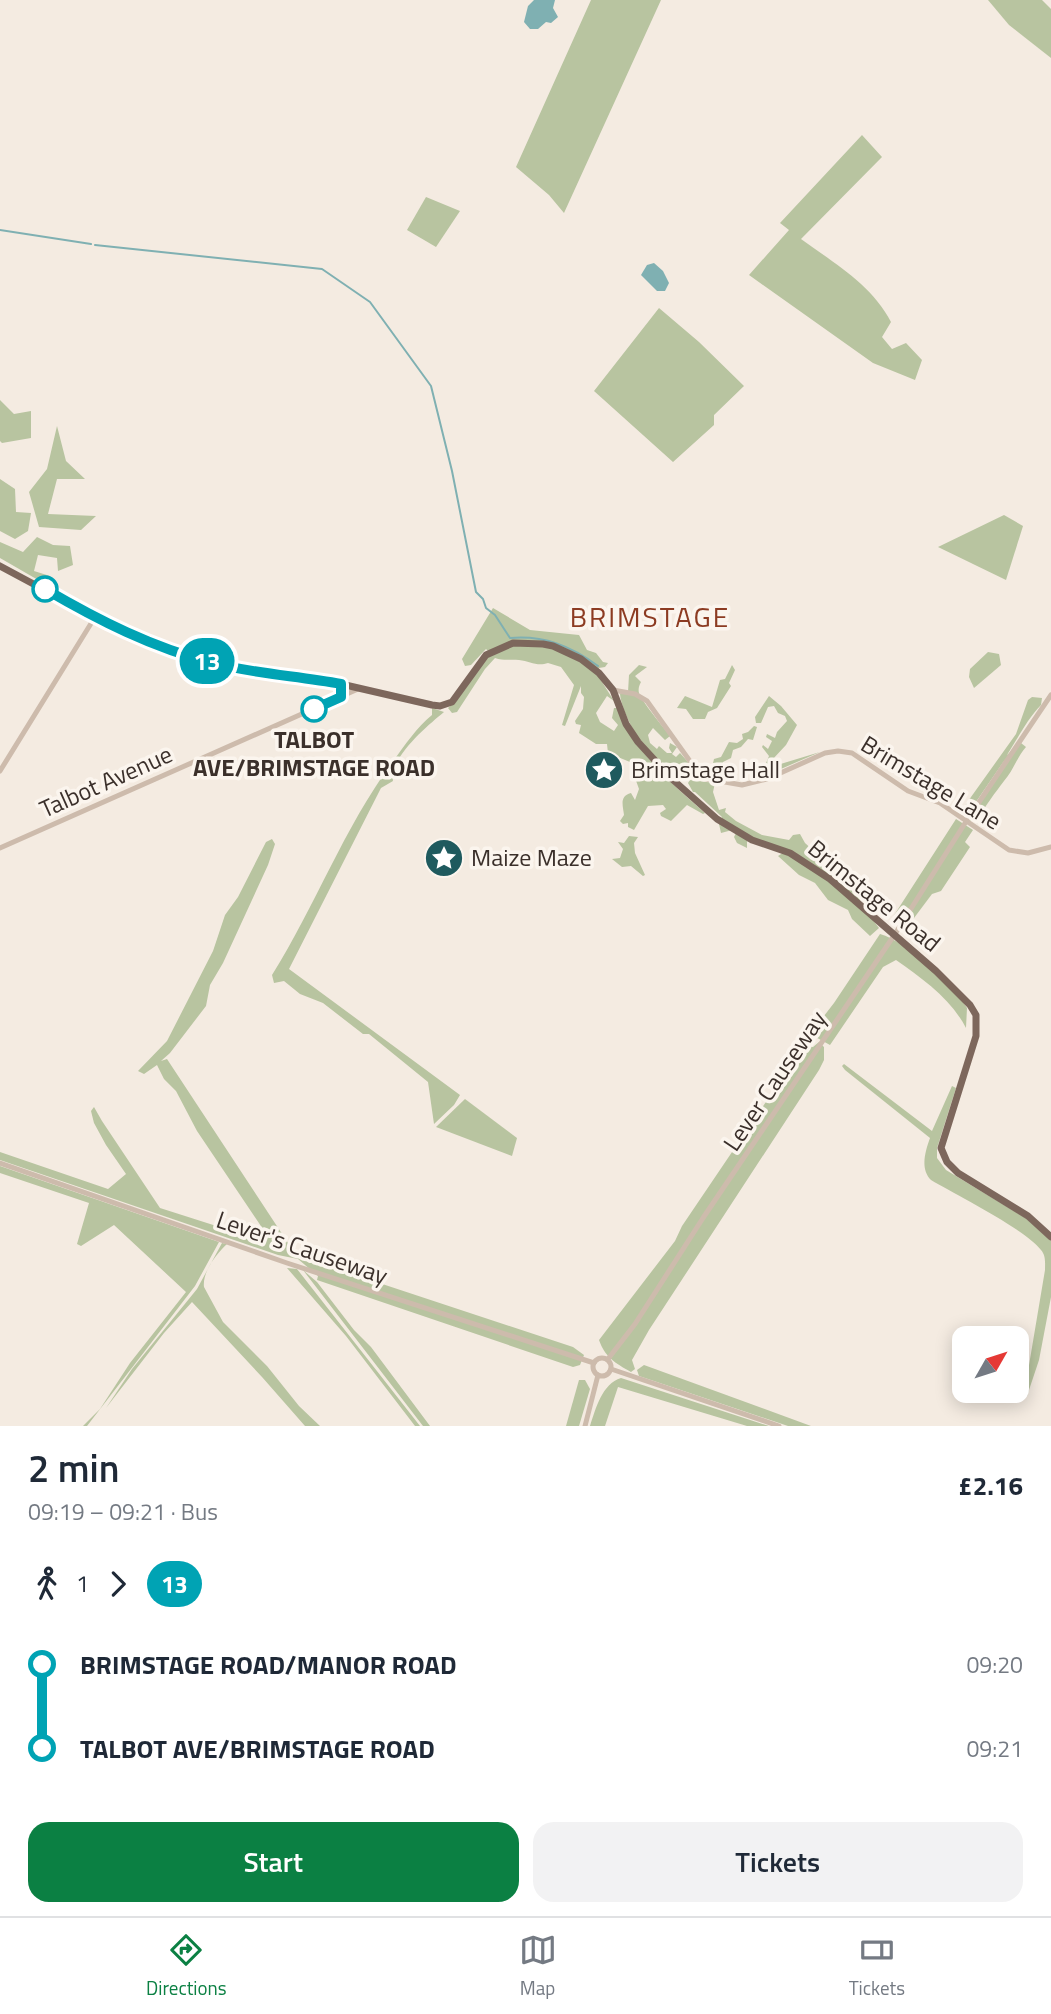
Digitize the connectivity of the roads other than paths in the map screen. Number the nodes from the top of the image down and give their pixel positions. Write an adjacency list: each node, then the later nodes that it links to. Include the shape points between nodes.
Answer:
1 (0, 566): 2 (main road, Brimstage Road)
2 (95, 617): 3 (main road, Brimstage Road, via 214,663); 8 (street)
3 (341, 684): 4 (main road, Brimstage Road); 7 (street)
4 (361, 688): 5 (main road, Brimstage Road, via 432,705 447,704 457,698 486,655 525,642 554,646 581,659); 7 (street, Talbot Avenue)
5 (612, 690): 9 (street, via 647,701); 10 (main road, Brimstage Road, via 638,742)
6 (1051, 695): 11 (street)
7 (341, 697): 13 (street, Talbot Avenue)
8 (0, 771)
9 (702, 778): 10 (street, Brimstage Lane); 11 (street, Brimstage Lane, via 742,785 767,779 806,760 838,751 852,753 908,791)
10 (672, 779): 14 (main road, Brimstage Road, via 717,819 752,841 790,853 830,880)
11 (967, 820): 12 (street, Brimstage Lane, via 1016,852); 14 (street, Lever Causeway)
12 (1051, 847)
13 (0, 848)
14 (895, 934): 16 (main road, Brimstage Road, via 971,1005 975,1015 976,1036 941,1148 947,1162 1028,1216); 17 (street, Lever Causeway)
15 (0, 1163): 18 (street, Lever's Causeway)
16 (1051, 1237)
17 (608, 1359): 18 (street, via 598,1358); 19 (street)
18 (594, 1363): 20 (street)
19 (611, 1369): 20 (street); 22 (street)
20 (598, 1375): 21 (street)
21 (585, 1426)
22 (779, 1426)

